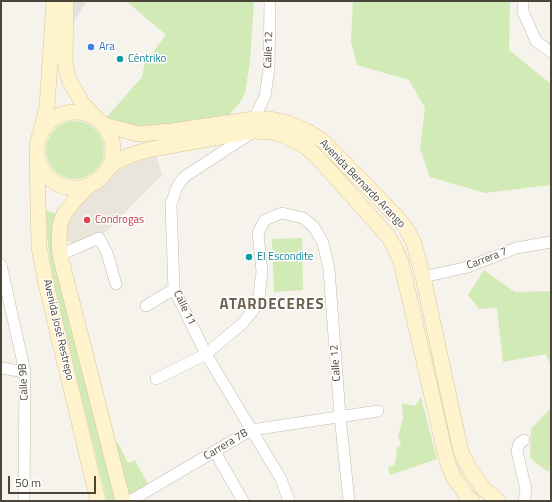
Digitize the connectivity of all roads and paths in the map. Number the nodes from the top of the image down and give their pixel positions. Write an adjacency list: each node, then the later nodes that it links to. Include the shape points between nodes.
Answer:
1 (54, 1): 8 (main road, via 47,106)
2 (66, 1): 6 (main road, via 65,62 69,80 82,103)
3 (270, 1): 7 (street, Calle 12, via 269,69 265,96)
4 (523, 1): 5 (street, via 523,12 536,42)
5 (551, 52)
6 (99, 121): 7 (main road, Avenida Bernardo Arango, via 138,134); 8 (main road, via 79,112 62,114 45,126); 10 (main road, via 110,135 113,147)
7 (254, 125): 10 (main road, Avenida Bernardo Arango, via 134,154 117,161); 15 (main road, Avenida Bernardo Arango, via 270,119 288,122 323,141 407,230 414,243); 17 (street, Calle 11, via 184,177 177,187 171,204); 35 (main road, Avenida Bernardo Arango, via 283,135 306,147 388,236 396,248 447,461 454,478)
8 (40, 136): 9 (main road)
9 (37, 157): 11 (main road, via 41,167 56,183 78,188); 29 (main road, Avenida José Restrepo, via 40,247 46,284)
10 (108, 169): 11 (main road, via 100,179)
11 (89, 185): 13 (main road, Avenida José Restrepo, via 64,214 60,225)
12 (551, 242): 15 (street, Carrera 7, via 516,248 468,267)
13 (60, 255): 16 (street, via 100,238); 30 (main road, Avenida José Restrepo)
14 (1, 264): 21 (street, Calle 9B)
15 (423, 277): 36 (main road, Avenida Bernardo Arango, via 461,452 483,488)
16 (116, 284)
17 (174, 289): 18 (street); 19 (street, Calle 11)
18 (146, 306)
19 (206, 354): 22 (street); 24 (street, Calle 12, via 243,323 254,309 259,296 262,272 258,233 265,220 282,214 303,218 314,227 323,244 329,269); 25 (street, Calle 11)
20 (1, 368): 21 (street)
21 (25, 372): 28 (street, Calle 9B)
22 (156, 379)
23 (378, 411): 24 (street, Carrera 7B)
24 (340, 416): 25 (street, Carrera 7B); 34 (street, Calle 12)
25 (251, 430): 27 (street, Carrera 7B); 33 (street, Calle 11, via 281,479)
26 (524, 440): 37 (street, via 519,444 517,451 526,490)
27 (215, 452): 31 (street, Carrera 7B); 32 (street)
28 (24, 501)
29 (98, 501)
30 (123, 501)
31 (130, 501)
32 (243, 501)
33 (289, 501)
34 (349, 501)
35 (472, 501)
36 (498, 501)
37 (524, 501)

